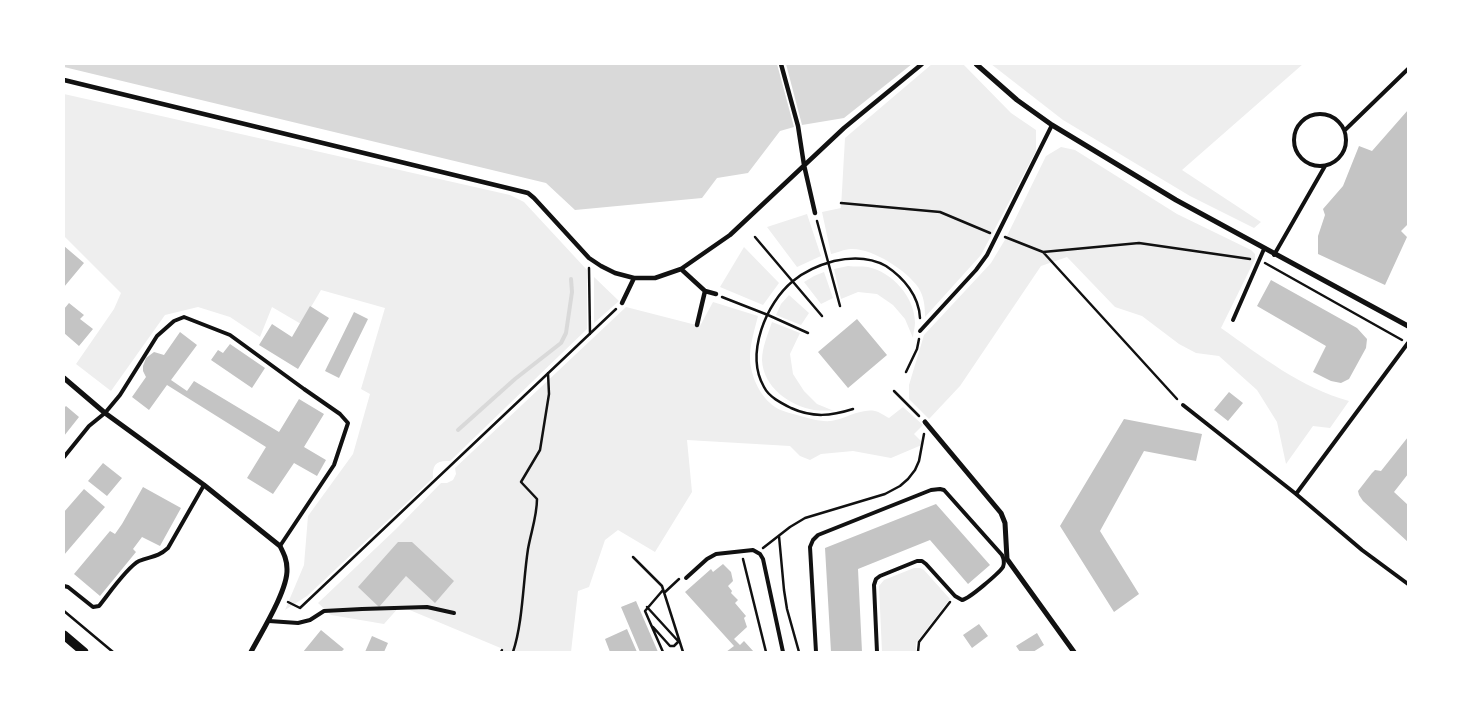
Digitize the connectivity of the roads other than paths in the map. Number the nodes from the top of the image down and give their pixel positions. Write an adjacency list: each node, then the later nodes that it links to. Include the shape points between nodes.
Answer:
1 (781, 64): 8 (street, via 798,126)
2 (922, 64): 8 (street, via 844,128)
3 (976, 64): 6 (street)
4 (1408, 69): 7 (lane)
5 (64, 80): 14 (street, via 528,194 589,258 615,273)
6 (1052, 125): 11 (street); 21 (lane, via 987,254)
7 (1345, 130): 9 (lane, via 1347,139 1341,156); 9 (lane, via 1340,122 1325,114 1307,117 1296,129 1294,145 1297,153 1309,164)
8 (804, 166): 10 (street); 13 (street, via 730,234)
9 (1325, 166): 12 (lane)
10 (815, 213)
11 (1264, 249): 12 (street); 18 (lane)
12 (1274, 255): 20 (street)
13 (681, 269): 14 (street, via 655,278); 15 (street)
14 (634, 278): 17 (street)
15 (705, 291): 16 (street); 19 (street)
16 (716, 294)
17 (622, 303)
18 (1233, 320)
19 (697, 325)
20 (1408, 326)
21 (920, 331)
22 (1408, 343): 29 (lane)
23 (64, 378): 25 (street)
24 (1183, 404): 29 (lane)
25 (106, 413): 27 (lane, via 89,426); 28 (street); 30 (lane, via 157,336 184,317 230,335 340,414 348,423 334,465)
26 (926, 422): 42 (street, via 1001,513 1005,523 1007,559)
27 (64, 457)
28 (204, 485): 30 (street); 33 (lane, via 168,548 132,567 99,606 92,607)
29 (1296, 494): 32 (lane)
30 (280, 546): 35 (street, via 288,571 280,598)
31 (686, 578): 39 (lane, via 711,556 722,552 758,552 763,559)
32 (1408, 584)
33 (64, 586)
34 (454, 613): 35 (lane, via 427,607 362,609 324,612 298,623)
35 (268, 621): 38 (street)
36 (64, 635): 37 (street)
37 (84, 652)
38 (251, 652)
39 (784, 652)
40 (816, 652): 41 (lane, via 810,546 813,540 818,535 940,489 947,492 1002,555 1003,567 970,597 962,600 922,561 880,576 874,585)
41 (877, 652)
42 (1074, 652)

